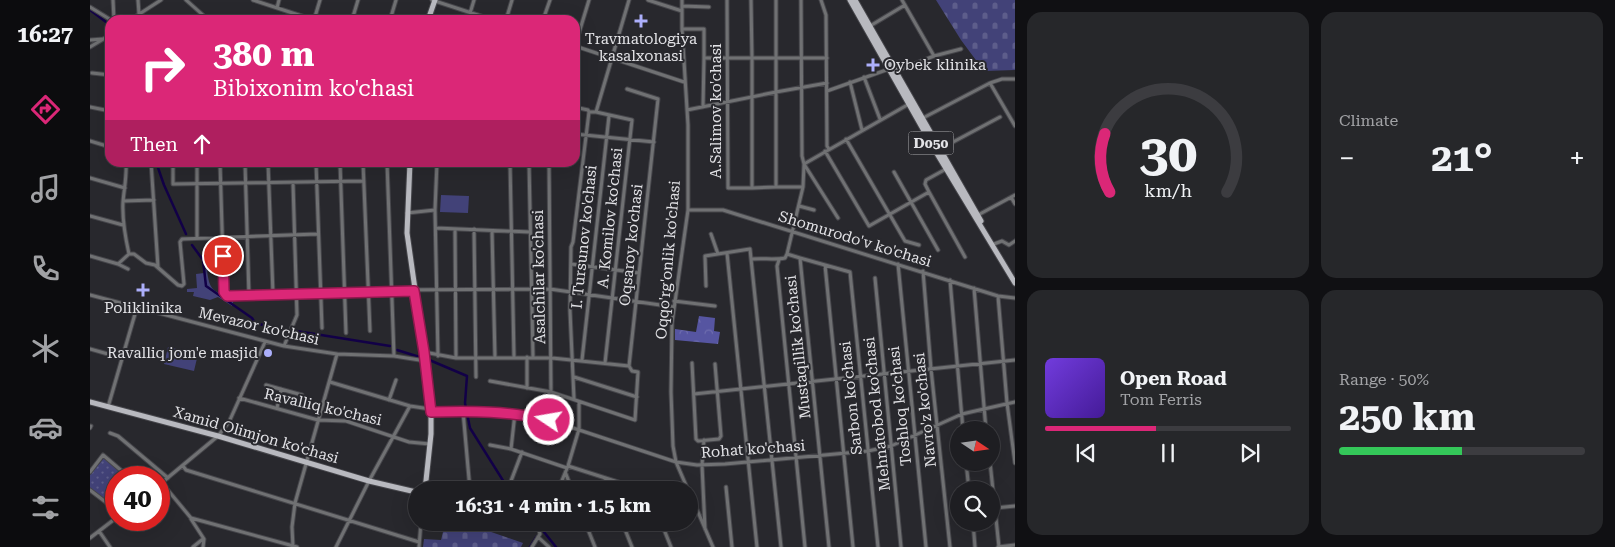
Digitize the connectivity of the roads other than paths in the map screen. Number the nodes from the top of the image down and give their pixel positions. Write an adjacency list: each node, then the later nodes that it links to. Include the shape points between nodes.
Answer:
1 (113, 0): 35 (street)
2 (138, 0): 33 (street)
3 (160, 0): 33 (street)
4 (186, 0): 36 (street)
5 (253, 0): 30 (street)
6 (280, 0): 30 (street)
7 (320, 0): 38 (street)
8 (358, 0): 39 (street)
9 (396, 0): 40 (street)
10 (434, 0): 32 (street); 41 (main road)
11 (474, 0): 32 (street)
12 (512, 0): 43 (street)
13 (550, 0): 44 (street)
14 (589, 0): 47 (street)
15 (629, 0): 54 (street)
16 (648, 0): 31 (street)
17 (682, 0): 27 (street, Oqqo'rg'onlik ko'chasi)
18 (726, 0): 56 (street, A.Salimov ko'chasi)
19 (751, 0): 57 (street)
20 (776, 0): 58 (street)
21 (801, 0): 59 (street, Mustaqillik ko'chasi)
22 (821, 0): 60 (street, via 826,15)
23 (850, 0): 61 (main road, D050)
24 (855, 0): 45 (main road, D050)
25 (902, 0): 26 (street)
26 (905, 5): 45 (street); 53 (street)
27 (682, 6): 29 (street); 31 (street, Oqqo'rg'onlik ko'chasi)
28 (90, 7): 34 (street)
29 (709, 7)
30 (278, 8): 37 (street)
31 (682, 10): 46 (street, Oqqo'rg'onlik ko'chasi)
32 (470, 13): 42 (street)
33 (139, 14)
34 (105, 15)
35 (113, 15)
36 (203, 15)
37 (299, 15)
38 (316, 15)
39 (354, 15)
40 (392, 15)
41 (430, 15)
42 (477, 15)
43 (508, 15)
44 (545, 15)
45 (870, 26): 62 (main road, D050)
46 (682, 29): 55 (street, via 704,29); 67 (street, Oqqo'rg'onlik ko'chasi)
47 (580, 30)
48 (104, 38): 49 (street); 50 (street)
49 (90, 40)
50 (90, 47)
51 (580, 48): 54 (street)
52 (961, 49): 53 (street)
53 (934, 56): 62 (street)
54 (612, 58): 67 (street); 84 (street)
55 (704, 58): 56 (street); 79 (street)
56 (727, 58): 57 (street); 76 (street, A.Salimov ko'chasi)
57 (752, 58): 58 (street); 75 (street)
58 (776, 58): 59 (street); 74 (street)
59 (800, 58): 60 (street); 71 (street, Mustaqillik ko'chasi)
60 (826, 58): 69 (street)
61 (889, 69): 65 (street); 77 (main road, D050)
62 (895, 71): 87 (main road, D050)
63 (92, 73): 64 (street)
64 (105, 74)
65 (864, 77): 68 (street); 88 (street)
66 (1015, 79): 70 (street)
67 (684, 82): 82 (street, Oqqo'rg'onlik ko'chasi)
68 (850, 82): 73 (street); 90 (street)
69 (827, 83): 71 (street); 73 (street)
70 (990, 83): 87 (street); 89 (street)
71 (801, 88): 74 (street); 101 (street, Mustaqillik ko'chasi)
72 (627, 89): 97 (street, Oqsaroy ko'chasi, via 658,98)
73 (827, 91): 99 (street)
74 (776, 92): 75 (street); 129 (street)
75 (751, 97): 76 (street); 132 (street)
76 (728, 103): 79 (street); 132 (street, A.Salimov ko'chasi, via 728,188)
77 (909, 104): 88 (street); 100 (main road, D050)
78 (90, 107): 81 (street)
79 (703, 107): 82 (street)
80 (580, 108): 83 (street)
81 (105, 110)
82 (687, 110): 141 (street, Oqqo'rg'onlik ko'chasi)
83 (589, 112): 84 (street, A. Komilov ko'chasi); 92 (street)
84 (596, 112): 85 (street, A. Komilov ko'chasi)
85 (609, 116): 93 (street, I. Tursunov ko'chasi); 95 (street, A. Komilov ko'chasi, via 632,120)
86 (1000, 117): 100 (street)
87 (922, 118): 100 (main road, D050)
88 (880, 119): 90 (street)
89 (1015, 126)
90 (862, 130): 94 (street)
91 (580, 134): 92 (street)
92 (586, 135): 93 (street); 177 (street)
93 (606, 138): 95 (street); 180 (street, I. Tursunov ko'chasi)
94 (846, 139): 99 (street); 144 (street)
95 (630, 140): 97 (street); 183 (street, A. Komilov ko'chasi)
96 (90, 141): 98 (street)
97 (654, 142): 185 (street, Oqsaroy ko'chasi)
98 (105, 146)
99 (827, 150): 101 (street); 144 (street, via 868,225)
100 (938, 151): 118 (main road, D050); 146 (main road, D050)
101 (804, 164): 130 (street, Mustaqillik ko'chasi); 147 (street)
102 (126, 167): 131 (street)
103 (151, 167): 135 (street)
104 (172, 167): 128 (street, via 173,184)
105 (197, 167): 128 (street)
106 (220, 167): 125 (street)
107 (245, 167): 126 (street)
108 (268, 167): 127 (street)
109 (316, 167): 123 (street)
110 (340, 167): 124 (street)
111 (364, 167): 121 (street)
112 (387, 167): 193 (street)
113 (410, 167): 143 (main road)
114 (437, 167): 140 (street)
115 (510, 167): 153 (street)
116 (529, 167): 154 (street)
117 (549, 167): 192 (street, Asalchilar ko'chasi)
118 (946, 169): 133 (street, via 926,180); 189 (main road, D050)
119 (894, 172): 137 (street)
120 (90, 178): 131 (street)
121 (364, 181): 124 (street); 198 (street)
122 (293, 182): 123 (street); 127 (street); 159 (street)
123 (316, 182): 124 (street); 156 (street)
124 (340, 182): 202 (street)
125 (221, 183): 126 (street); 128 (street); 161 (street)
126 (246, 183): 127 (street); 160 (street)
127 (269, 183): 158 (street)
128 (197, 184): 162 (street)
129 (776, 187): 130 (street); 132 (street)
130 (803, 187): 139 (street, Mustaqillik ko'chasi)
131 (125, 188): 136 (street)
132 (752, 188)
133 (929, 192): 137 (street); 172 (street)
134 (1013, 196): 138 (street); 146 (street)
135 (154, 200): 136 (street); 181 (street)
136 (123, 201): 148 (street)
137 (911, 203): 144 (street); 166 (street)
138 (1015, 204)
139 (799, 206): 142 (street); 155 (street, Mustaqillik ko'chasi)
140 (435, 210): 143 (street); 149 (street)
141 (688, 210): 155 (street, Shomurodo'v ko'chasi, via 723,210); 213 (street, Oqqo'rg'onlik ko'chasi)
142 (814, 210)
143 (406, 213): 199 (main road)
144 (890, 215): 165 (street, via 905,241)
145 (90, 216): 148 (street)
146 (977, 216): 164 (main road, D050)
147 (838, 218)
148 (123, 225): 168 (street)
149 (436, 228): 150 (street); 200 (street)
150 (455, 229): 151 (street); 201 (street)
151 (474, 229): 152 (street); 194 (street)
152 (492, 231): 153 (street); 195 (street)
153 (512, 232): 154 (street); 196 (street)
154 (530, 232): 197 (street)
155 (792, 232): 170 (street, Mustaqillik ko'chasi); 178 (street, Shomurodo'v ko'chasi)
156 (318, 234): 159 (street); 205 (street)
157 (712, 234): 169 (street)
158 (271, 235): 159 (street); 160 (street); 206 (street)
159 (294, 235): 204 (street)
160 (247, 236): 161 (street); 208 (street)
161 (222, 237): 162 (street); 208 (street, via 224,292 227,296)
162 (197, 238): 181 (street, via 181,240 182,286)
163 (1015, 241): 164 (street, via 1008,245 1002,242)
164 (994, 244): 186 (main road, D050)
165 (919, 245)
166 (938, 250)
167 (727, 253): 169 (street); 174 (street, via 750,249); 262 (street)
168 (129, 254): 176 (street); 181 (street)
169 (718, 254): 190 (street, via 704,256)
170 (787, 254): 173 (street, Mustaqillik ko'chasi); 175 (street)
171 (90, 256): 176 (street)
172 (965, 257)
173 (800, 258): 179 (street, Sarbon ko'chasi); 256 (street, Mustaqillik ko'chasi)
174 (752, 259): 175 (street); 260 (street)
175 (779, 260): 258 (street)
176 (118, 264): 182 (street)
177 (571, 264): 180 (street); 203 (street)
178 (898, 264): 184 (street, Shomurodo'v ko'chasi); 248 (street, Toshloq ko'chasi)
179 (825, 265): 250 (street, Sarbon ko'chasi, via 850,272); 253 (street, Sarbon ko'chasi)
180 (592, 266): 183 (street); 209 (street, I. Tursunov ko'chasi)
181 (158, 268)
182 (128, 269)
183 (616, 270): 185 (street); 212 (street, A. Komilov ko'chasi)
184 (923, 271): 188 (street, Shomurodo'v ko'chasi); 247 (street, Navro'z ko'chasi)
185 (639, 273): 214 (street, Oqsaroy ko'chasi)
186 (1015, 277)
187 (875, 278): 249 (street, Mehnatobod ko'chasi)
188 (950, 280): 191 (street, Shomurodo'v ko'chasi); 246 (street)
189 (1015, 283)
190 (706, 286)
191 (974, 288): 210 (street, Shomurodo'v ko'chasi); 244 (street)
192 (550, 289): 197 (street); 203 (street); 234 (street, Asalchilar ko'chasi)
193 (392, 290): 198 (street); 199 (street); 226 (street)
194 (475, 290): 195 (street); 201 (street); 235 (street)
195 (494, 290): 196 (street); 232 (street)
196 (512, 290): 197 (street); 233 (street)
197 (531, 290): 229 (street)
198 (369, 291): 202 (street); 219 (street)
199 (414, 291): 200 (street); 224 (main road)
200 (437, 291): 201 (street); 227 (street)
201 (456, 291): 231 (street)
202 (344, 292): 205 (street); 220 (street)
203 (571, 292): 209 (street); 236 (street)
204 (296, 293): 205 (street); 206 (street); 222 (street, via 297,316)
205 (320, 293): 218 (street)
206 (273, 294): 208 (street)
207 (90, 295): 217 (street, Mevazor ko'chasi)
208 (248, 296)
209 (588, 296): 212 (street); 237 (street, I. Tursunov ko'chasi)
210 (998, 296): 211 (street, Shomurodo'v ko'chasi); 240 (street)
211 (1015, 298)
212 (613, 299): 214 (street); 241 (street, A. Komilov ko'chasi)
213 (674, 301): 215 (street, Oqqo'rg'onlik ko'chasi); 216 (street)
214 (636, 302): 215 (street); 245 (street, Oqsaroy ko'chasi)
215 (674, 306): 305 (street, Oqqo'rg'onlik ko'chasi, via 671,392)
216 (714, 306)
217 (137, 307): 221 (street, Mevazor ko'chasi); 230 (street)
218 (322, 328)
219 (370, 331)
220 (346, 333)
221 (265, 342): 222 (street, Mevazor ko'chasi); 269 (street)
222 (284, 346): 225 (street, Mevazor ko'chasi)
223 (90, 349): 230 (street)
224 (424, 352): 227 (street); 239 (main road)
225 (337, 354): 226 (street, Mevazor ko'chasi); 257 (street)
226 (394, 356): 239 (street, Mevazor ko'chasi)
227 (438, 356): 231 (street)
228 (527, 357): 229 (street); 233 (street); 261 (street)
229 (533, 357): 234 (street)
230 (122, 358): 277 (street)
231 (456, 358): 235 (street)
232 (495, 358): 233 (street); 235 (street)
233 (514, 358)
234 (552, 358): 236 (street); 265 (street, Asalchilar ko'chasi)
235 (476, 359): 251 (street)
236 (572, 359): 237 (street); 252 (street)
237 (582, 360): 241 (street)
238 (1015, 360): 240 (street)
239 (426, 361): 280 (main road)
240 (1004, 362): 244 (street); 275 (street)
241 (605, 363): 245 (street)
242 (692, 363): 266 (street)
243 (715, 364): 264 (street)
244 (980, 364): 246 (street); 279 (street)
245 (629, 366): 268 (street, via 638,372)
246 (957, 366): 247 (street); 283 (street)
247 (931, 369): 248 (street); 287 (street, Navro'z ko'chasi)
248 (907, 372): 249 (street); 292 (street, Toshloq ko'chasi)
249 (884, 374): 250 (street); 296 (street, Mehnatobod ko'chasi)
250 (860, 376): 253 (street); 299 (street, Sarbon ko'chasi)
251 (476, 377)
252 (574, 377): 268 (street); 270 (street)
253 (836, 378): 256 (street); 300 (street, Sarbon ko'chasi)
254 (396, 380): 271 (street)
255 (490, 381): 261 (street)
256 (812, 381): 258 (street); 301 (street, Mustaqillik ko'chasi)
257 (330, 382): 271 (street, Rohat ko'chasi); 284 (street)
258 (788, 383): 260 (street); 302 (street)
259 (266, 385): 263 (street)
260 (765, 386): 262 (street); 303 (street)
261 (527, 388): 265 (street)
262 (742, 388): 264 (street); 306 (street)
263 (281, 389): 267 (street); 278 (street)
264 (717, 391): 266 (street); 293 (street, via 721,436 719,440)
265 (551, 392): 270 (street)
266 (694, 394): 293 (street, via 696,439)
267 (302, 395)
268 (638, 397): 273 (street, via 636,420)
269 (240, 398): 278 (street, Ravalliq ko'chasi); 291 (street, via 229,422)
270 (574, 399): 273 (street)
271 (389, 400): 276 (street, Rohat ko'chasi)
272 (90, 402): 277 (main road, Xamid Olimjon ko'chasi)
273 (579, 402): 288 (street)
274 (1015, 402): 275 (street, Rohat ko'chasi)
275 (1007, 404): 279 (street, Rohat ko'chasi); 307 (street)
276 (410, 406): 280 (street, Rohat ko'chasi); 290 (street)
277 (108, 407): 291 (main road, Xamid Olimjon ko'chasi)
278 (277, 408): 284 (street, Ravalliq ko'chasi)
279 (984, 409): 283 (street, Rohat ko'chasi); 286 (street)
280 (431, 410): 281 (street, Rohat ko'chasi); 294 (main road)
281 (463, 411): 282 (street, Rohat ko'chasi); 319 (street)
282 (515, 413): 288 (street, Rohat ko'chasi); 297 (street)
283 (962, 414): 285 (street); 287 (street, Rohat ko'chasi)
284 (318, 420): 290 (street, Ravalliq ko'chasi, via 346,421); 304 (street)
285 (962, 421)
286 (985, 421)
287 (937, 425): 292 (street, Rohat ko'chasi); 373 (street, Navro'z ko'chasi)
288 (579, 430): 305 (street, Rohat ko'chasi); 312 (street)
289 (110, 434): 310 (street, via 118,436)
290 (393, 435): 294 (street, Ravalliq ko'chasi, via 408,442); 317 (street)
291 (218, 436): 304 (main road, Xamid Olimjon ko'chasi); 311 (street)
292 (914, 437): 296 (street, Rohat ko'chasi); 372 (street, Toshloq ko'chasi)
293 (704, 440): 308 (street)
294 (430, 444): 318 (main road)
295 (490, 445): 297 (street)
296 (891, 446): 299 (street, Rohat ko'chasi); 371 (street, Mehnatobod ko'chasi)
297 (511, 449): 298 (street)
298 (522, 452): 312 (street); 320 (street)
299 (868, 452): 300 (street, Rohat ko'chasi); 370 (street, Sarbon ko'chasi)
300 (844, 453): 301 (street, Rohat ko'chasi); 369 (street, Sarbon ko'chasi)
301 (820, 455): 302 (street, Rohat ko'chasi); 368 (street, Mustaqillik ko'chasi)
302 (796, 457): 303 (street, Rohat ko'chasi); 367 (street)
303 (772, 460): 306 (street, Rohat ko'chasi); 366 (street)
304 (305, 462): 317 (main road, Xamid Olimjon ko'chasi); 331 (street)
305 (676, 462): 308 (street, Rohat ko'chasi); 325 (street, Oqqo'rg'onlik ko'chasi)
306 (749, 463): 308 (street, Rohat ko'chasi); 365 (street)
307 (1015, 463)
308 (702, 465): 338 (street)
309 (116, 466): 313 (street, via 103,455)
310 (154, 466)
311 (183, 466): 315 (street); 331 (street, via 186,470)
312 (568, 467): 314 (street); 316 (street)
313 (90, 472)
314 (565, 474): 321 (street); 322 (street)
315 (170, 476)
316 (605, 478): 323 (street); 324 (street)
317 (369, 480): 328 (main road, Xamid Olimjon ko'chasi); 336 (street)
318 (425, 481)
319 (469, 481)
320 (511, 481)
321 (562, 481)
322 (568, 481)
323 (606, 481)
324 (614, 481)
325 (685, 481)
326 (726, 487): 364 (street)
327 (90, 490): 330 (street)
328 (408, 490)
329 (170, 495): 335 (street)
330 (105, 502)
331 (295, 503): 336 (street); 355 (street)
332 (1015, 506): 333 (street)
333 (1000, 508)
334 (698, 512): 338 (street, Oqqo'rg'onlik ko'chasi)
335 (191, 518): 349 (street); 355 (street)
336 (349, 520): 350 (street); 356 (street)
337 (105, 526): 339 (street)
338 (705, 529): 363 (street, Oqqo'rg'onlik ko'chasi)
339 (99, 531): 347 (street); 352 (street)
340 (420, 531): 350 (street)
341 (540, 531): 348 (street)
342 (589, 531): 360 (street)
343 (626, 531): 361 (street)
344 (665, 531): 362 (street)
345 (974, 531): 374 (street)
346 (997, 531): 375 (street)
347 (90, 537)
348 (538, 537): 358 (street); 359 (street)
349 (204, 539): 353 (street); 354 (street)
350 (419, 542): 357 (street)
351 (1015, 545): 375 (street)
352 (110, 547)
353 (193, 547)
354 (203, 547)
355 (294, 547)
356 (336, 547)
357 (419, 547)
358 (532, 547)
359 (549, 547)
360 (595, 547)
361 (632, 547)
362 (671, 547)
363 (713, 547)
364 (732, 547)
365 (757, 547)
366 (781, 547)
367 (805, 547)
368 (828, 547)
369 (853, 547)
370 (878, 547)
371 (901, 547)
372 (926, 547)
373 (950, 547)
374 (975, 547)
375 (999, 547)

